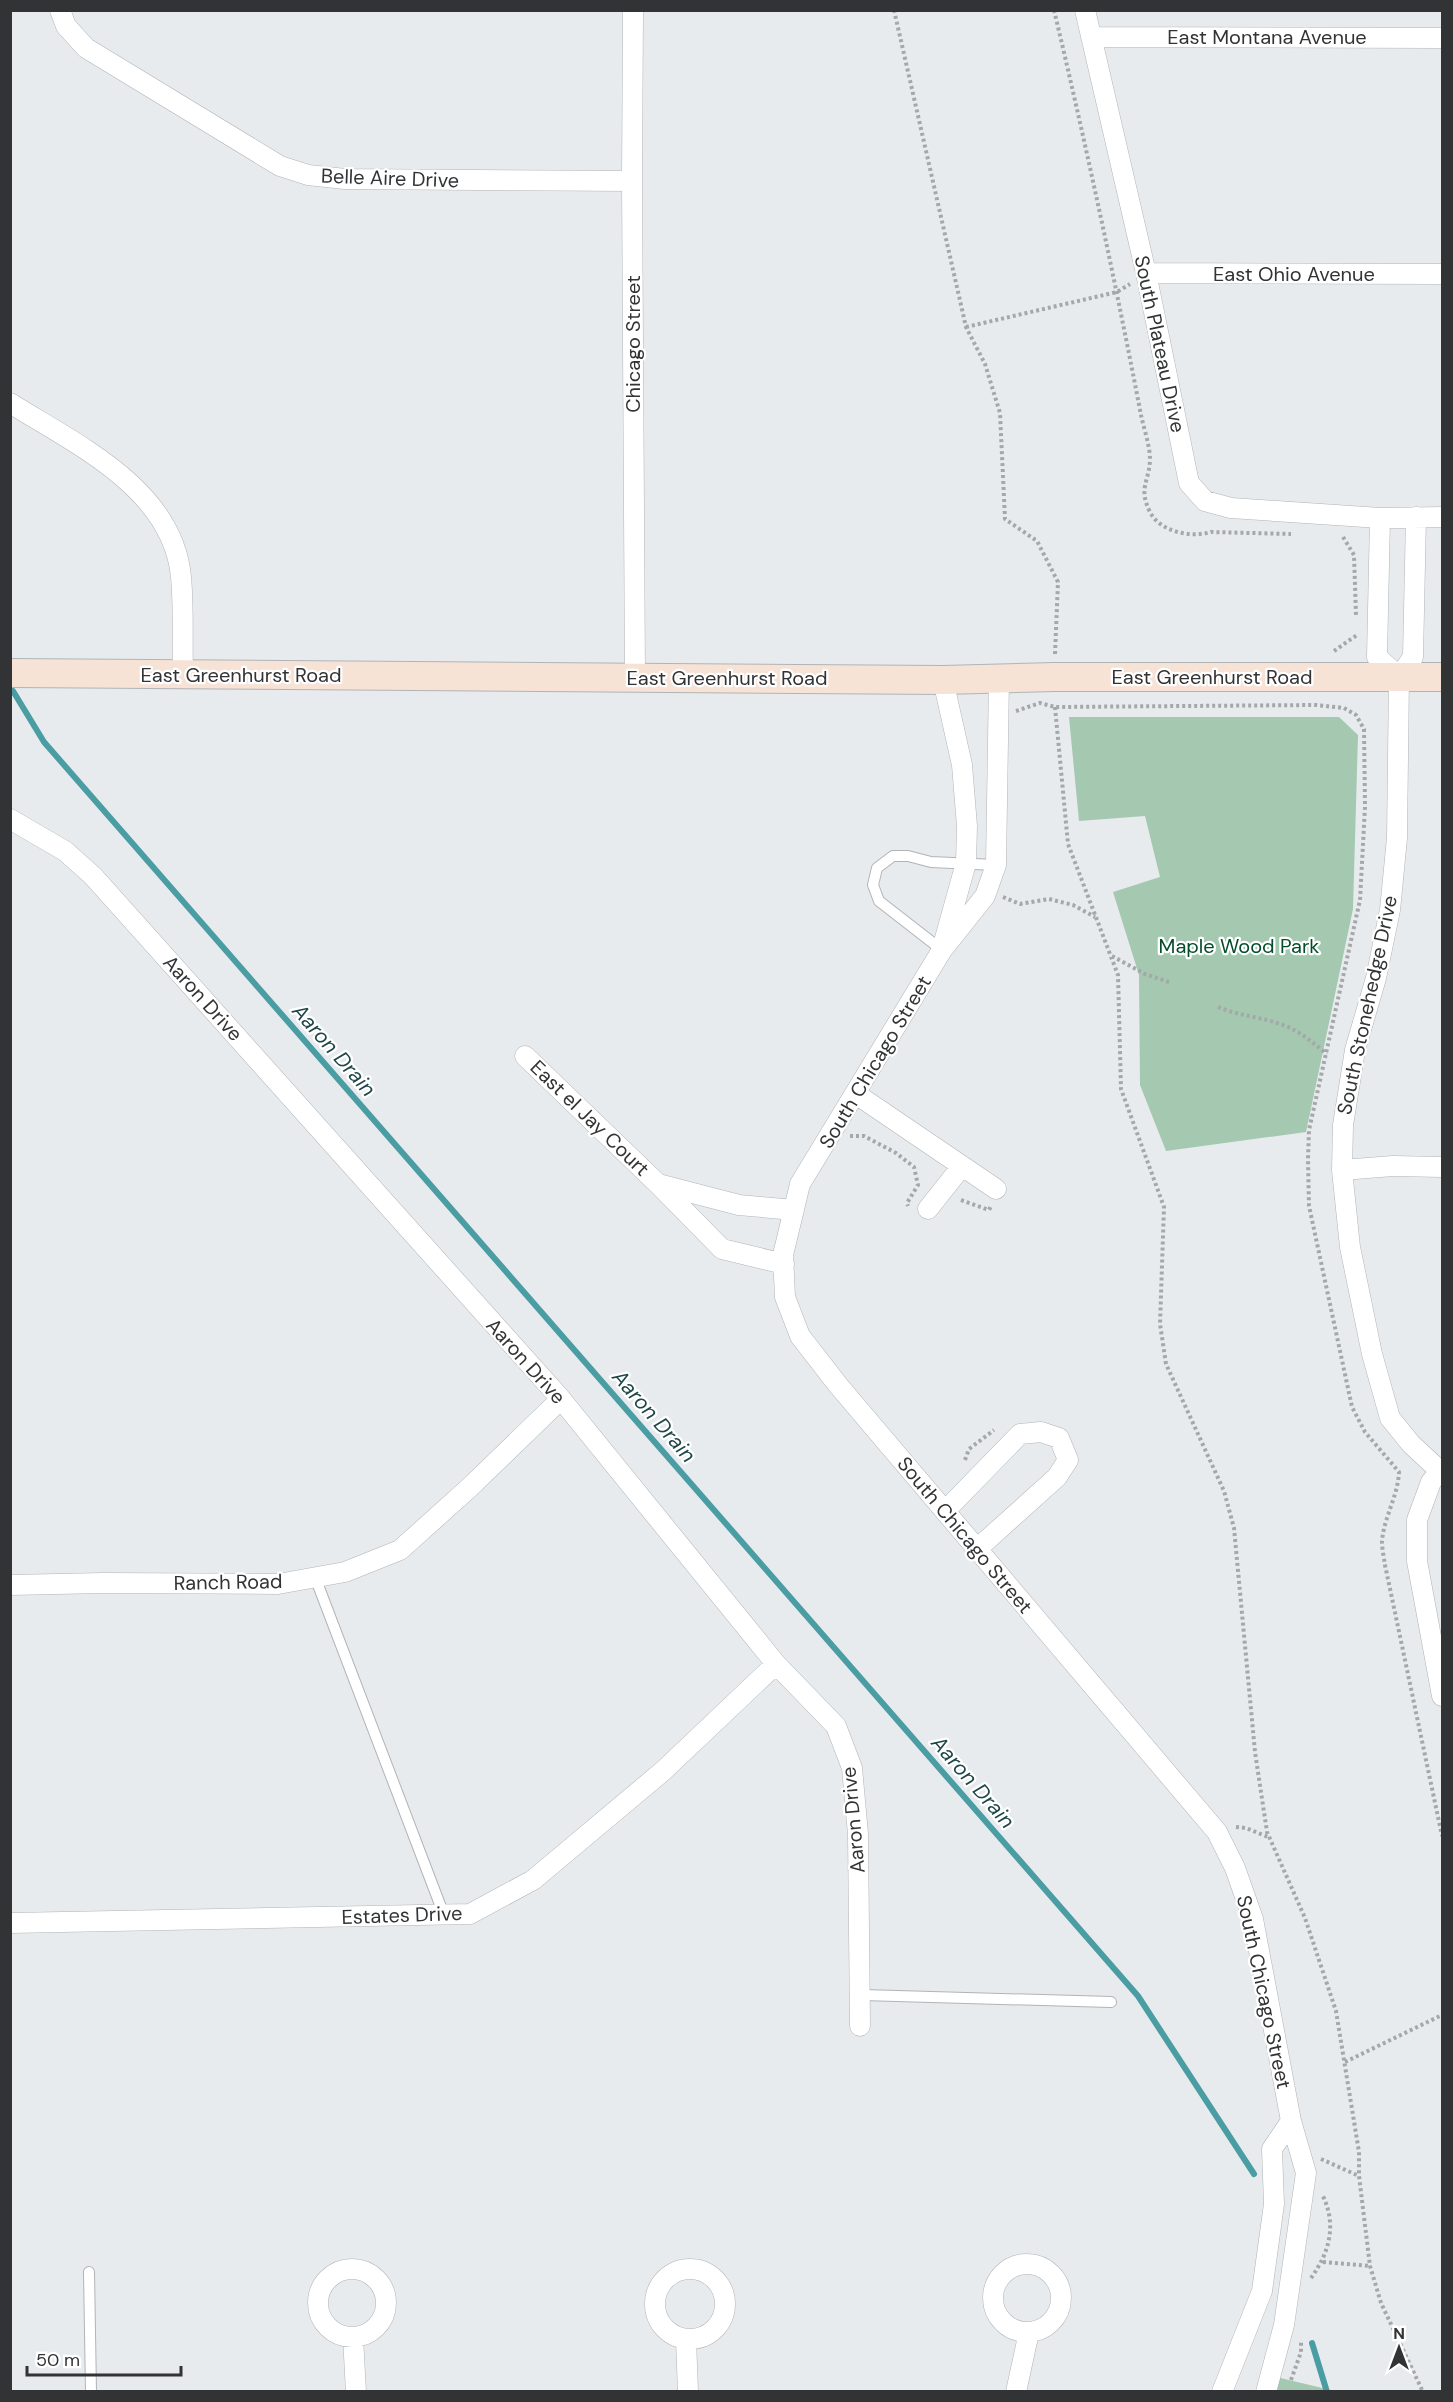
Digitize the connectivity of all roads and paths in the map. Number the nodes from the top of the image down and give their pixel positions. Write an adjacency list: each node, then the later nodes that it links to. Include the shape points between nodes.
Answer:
1 (60, 10): 7 (street, Belle Aire Drive, via 66,26 86,48 280,166 308,175 345,179)
2 (633, 10): 7 (street, Chicago Street)
3 (894, 10): 10 (path)
4 (1085, 10): 5 (street, South Plateau Drive)
5 (1091, 37): 6 (street, East Montana Avenue); 8 (street, South Plateau Drive)
6 (1443, 38)
7 (632, 181): 17 (street, Chicago Street)
8 (1146, 273): 9 (street, East Ohio Avenue); 10 (path, via 1117,292); 14 (street, South Plateau Drive, via 1189,483 1205,501 1231,508)
9 (1443, 274)
10 (966, 327): 18 (path, via 985,364 1000,413 1005,519 1037,541 1058,582)
11 (10, 403): 16 (street, via 109,465 157,515 174,546 181,576)
12 (1416, 517): 13 (street, South Plateau Drive); 14 (street, South Plateau Drive); 19 (street, South Stonehedge Drive, via 1413,657)
13 (1443, 517)
14 (1380, 518): 19 (street, via 1377,657)
15 (10, 674): 16 (main road, East Greenhurst Road)
16 (183, 674): 17 (main road, East Greenhurst Road)
17 (635, 677): 22 (main road, East Greenhurst Road)
18 (1054, 677): 19 (main road, East Greenhurst Road); 21 (main road, East Greenhurst Road); 23 (path)
19 (1399, 677): 20 (main road, East Greenhurst Road); 40 (street, South Stonehedge Drive, via 1397,838 1390,910 1355,1050 1342,1125)
20 (1443, 677)
21 (999, 678): 22 (main road, East Greenhurst Road); 27 (street, South Chicago Street)
22 (943, 680): 26 (street, South Chicago Street, via 962,765)
23 (1055, 707): 24 (path, via 1040,703); 29 (path, via 1068,844); 34 (path, via 1316,705 1344,708 1356,715 1364,729 1360,900)
24 (1015, 712)
25 (10, 819): 47 (street, Aaron Drive, via 65,851 93,876)
26 (966, 863): 27 (lane); 30 (street, South Chicago Street); 30 (lane, via 893,856 877,868 873,885 879,901)
27 (996, 865): 28 (street, South Chicago Street)
28 (985, 896): 29 (path, via 997,895 1020,904 1049,899); 30 (street, South Chicago Street)
29 (1096, 917): 31 (path)
30 (942, 950): 36 (street, South Chicago Street)
31 (1111, 956): 32 (path); 59 (path, via 1118,975 1121,1089 1164,1207 1160,1324 1166,1364 1224,1491 1234,1528 1255,1752)
32 (1172, 983)
33 (1218, 1007): 34 (path, via 1282,1025)
34 (1327, 1054): 58 (path, via 1309,1130 1309,1206 1352,1407 1365,1432 1399,1472 1399,1485 1382,1542)
35 (525, 1056): 41 (street, East el Jay Court)
36 (856, 1094): 38 (street); 44 (street, South Chicago Street, via 800,1184)
37 (848, 1136): 45 (path, via 864,1136 914,1167 918,1185 907,1203)
38 (962, 1166): 42 (street); 45 (street)
39 (1443, 1167): 40 (street)
40 (1342, 1170): 50 (street, South Stonehedge Drive, via 1350,1247 1390,1418)
41 (658, 1184): 44 (street, East el Jay Court, via 739,1204); 46 (street, via 722,1249)
42 (995, 1195): 43 (path, via 989,1210 961,1200)
43 (953, 1203)
44 (794, 1210): 46 (street, South Chicago Street)
45 (920, 1211)
46 (784, 1264): 51 (street, South Chicago Street, via 785,1297 800,1336)
47 (561, 1399): 53 (street, Ranch Road, via 400,1550 345,1572); 55 (street, Aaron Drive)
48 (996, 1429): 49 (path, via 969,1449)
49 (964, 1466)
50 (1441, 1471): 56 (street, South Stonehedge Drive, via 1431,1482 1417,1520 1417,1561)
51 (945, 1511): 52 (street, South Chicago Street); 52 (street, via 1020,1434 1041,1432 1059,1438 1068,1460 1057,1477)
52 (977, 1549): 67 (street, South Chicago Street, via 1217,1832 1253,1919)
53 (315, 1577): 54 (street, Ranch Road, via 278,1584); 60 (lane)
54 (10, 1585)
55 (776, 1664): 60 (street, Estates Drive, via 663,1771 534,1880 470,1914); 62 (street, Aaron Drive, via 836,1726 852,1768 858,1834)
56 (1443, 1696)
57 (1227, 1827): 59 (path, via 1246,1828)
58 (1443, 1836)
59 (1269, 1837): 66 (path, via 1305,1918 1336,2011)
60 (444, 1915): 61 (street, Estates Drive)
61 (10, 1923)
62 (862, 1995): 63 (lane); 65 (street, Aaron Drive)
63 (1111, 2002)
64 (1443, 2014): 66 (path)
65 (860, 2026)
66 (1345, 2062): 69 (path)
67 (1291, 2121): 68 (street, South Chicago Street); 80 (street, via 1272,2149 1274,2204 1262,2291)
68 (1300, 2152): 69 (path); 81 (street, South Chicago Street, via 1306,2173 1284,2325)
69 (1359, 2176): 71 (path)
70 (1323, 2262): 71 (path)
71 (1370, 2266): 82 (path, via 1381,2303)
72 (89, 2272): 76 (lane)
73 (1029, 2332): 79 (street)
74 (352, 2337): 77 (street)
75 (686, 2339): 78 (street)
76 (91, 2391)
77 (356, 2391)
78 (688, 2391)
79 (1016, 2391)
80 (1222, 2391)
81 (1266, 2391)
82 (1423, 2391)

